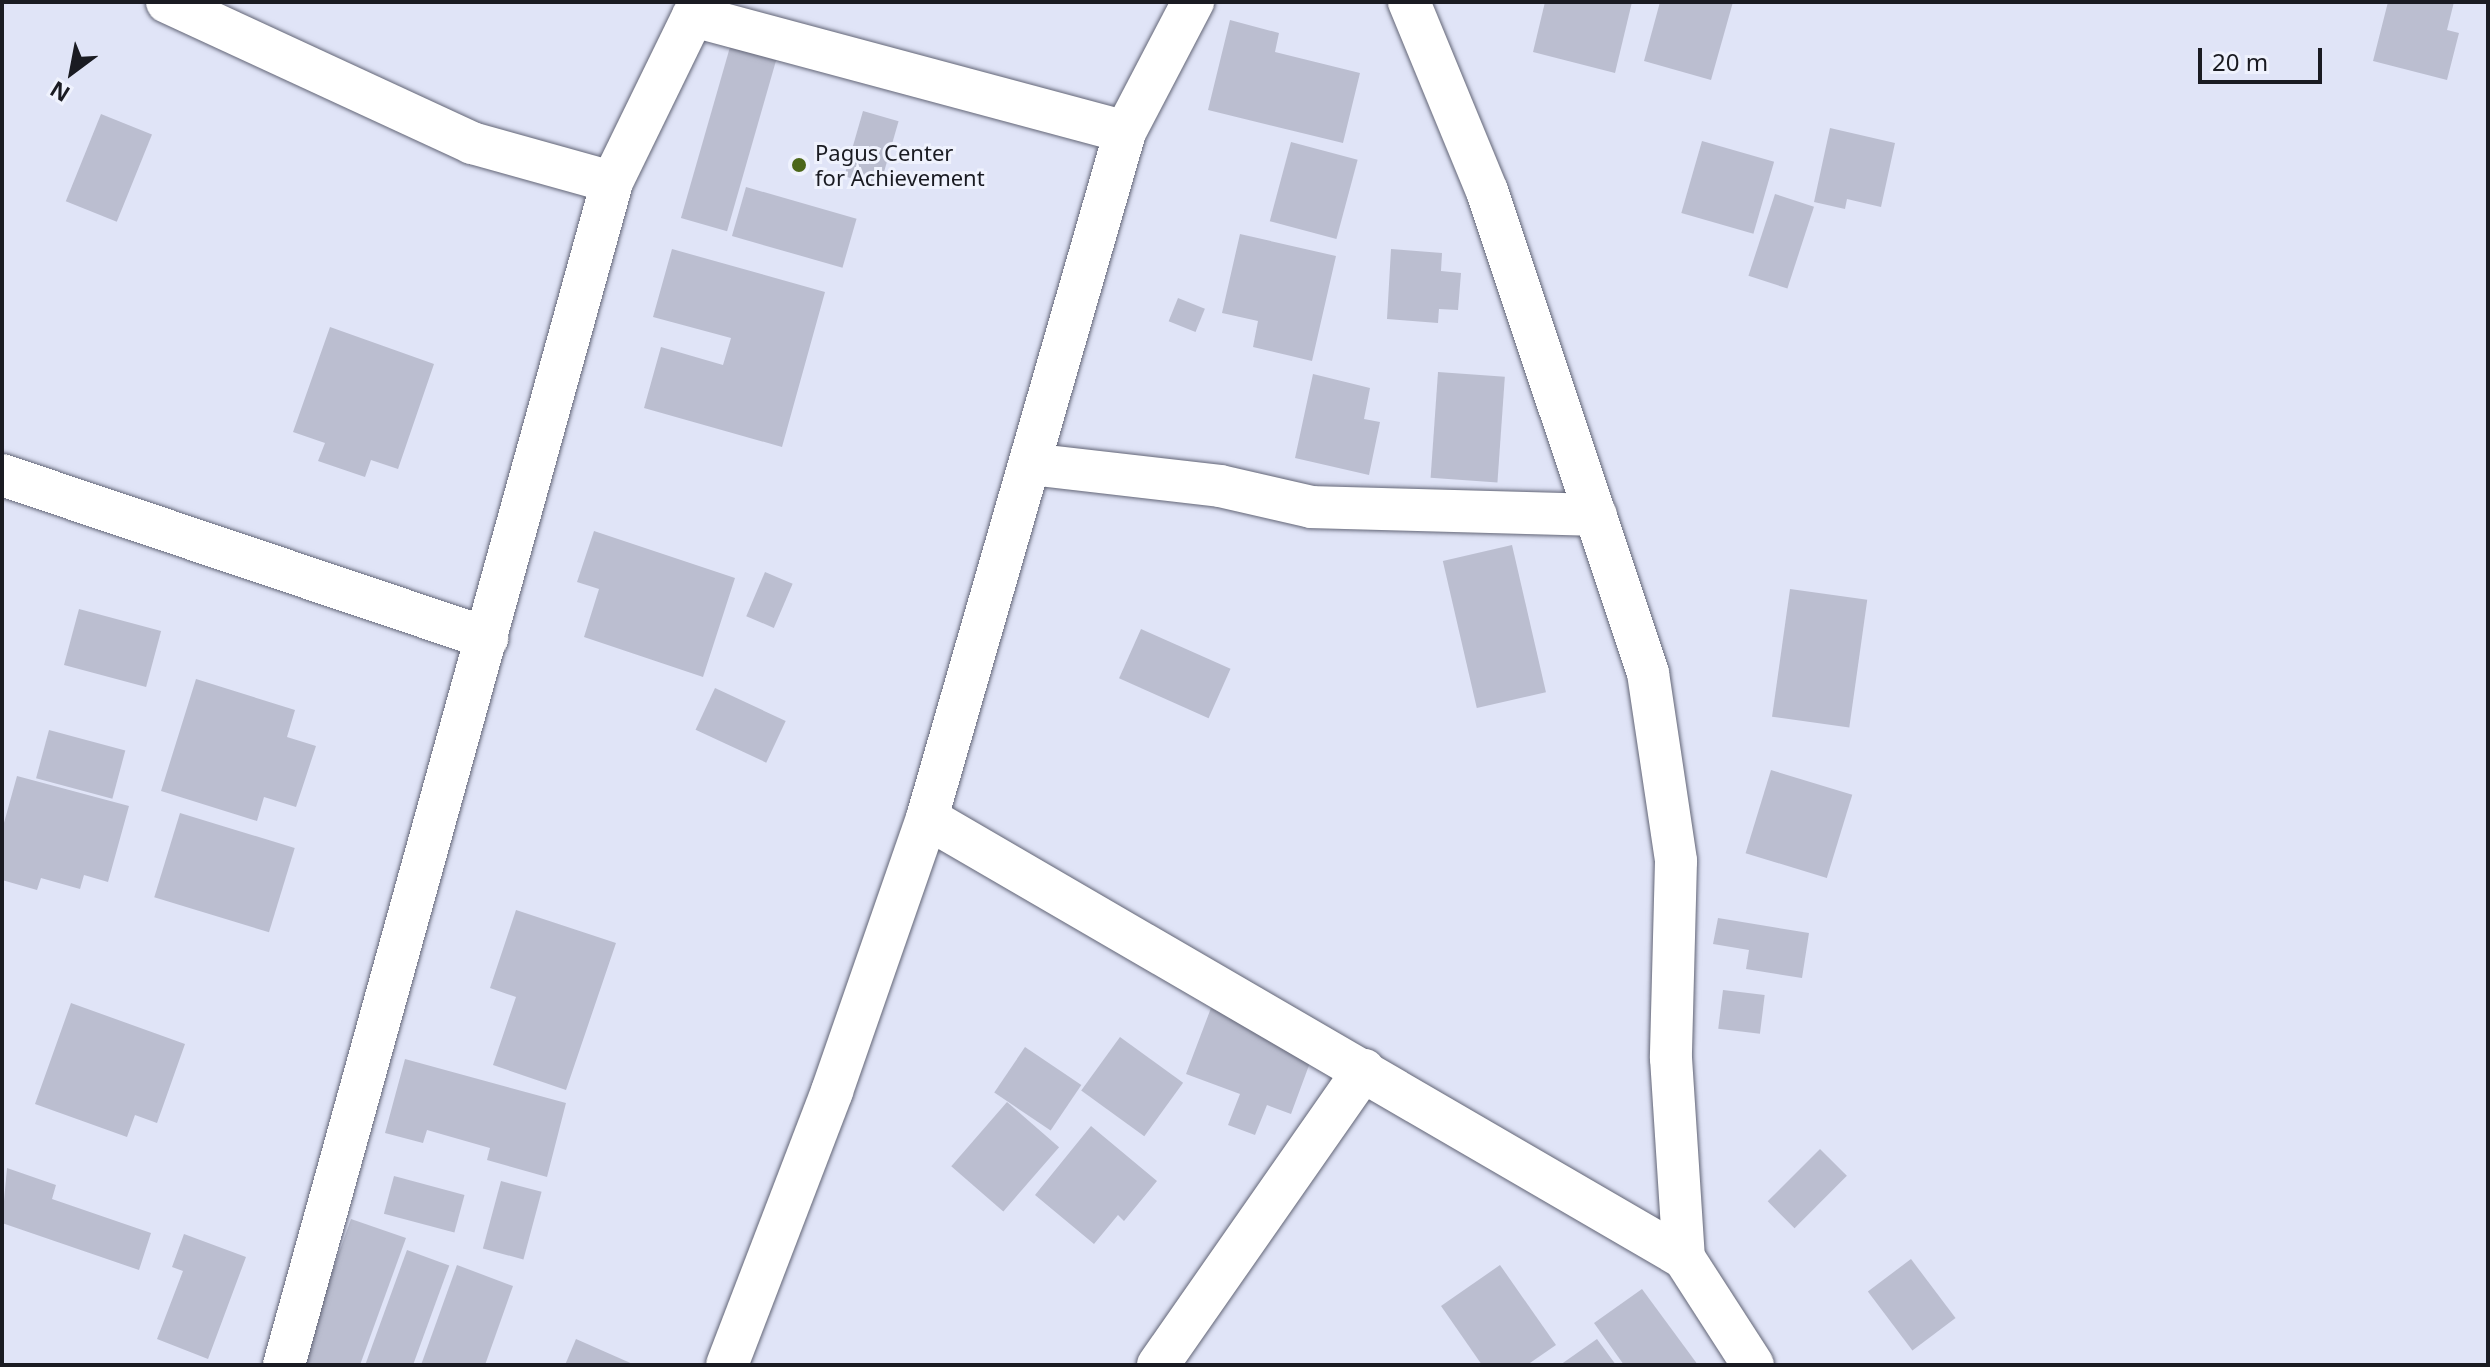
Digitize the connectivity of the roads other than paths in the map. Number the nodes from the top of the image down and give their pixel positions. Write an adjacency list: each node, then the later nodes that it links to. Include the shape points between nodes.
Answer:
1 (167, 2): 5 (street, via 472,143)
2 (1193, 2): 4 (street)
3 (1409, 2): 8 (street, via 1487,191)
4 (1125, 132): 5 (street, via 693,16); 6 (street)
5 (612, 182): 9 (street)
6 (1030, 464): 8 (street, via 1220,486 1312,507); 10 (street)
7 (2, 475): 9 (street)
8 (1596, 515): 12 (street, via 1648,673 1676,861 1671,1058)
9 (487, 638): 13 (street)
10 (927, 818): 11 (street); 14 (street, via 832,1091)
11 (1364, 1070): 12 (street); 15 (street)
12 (1684, 1258): 16 (street)
13 (284, 1365)
14 (727, 1365)
15 (1158, 1365)
16 (1753, 1365)

